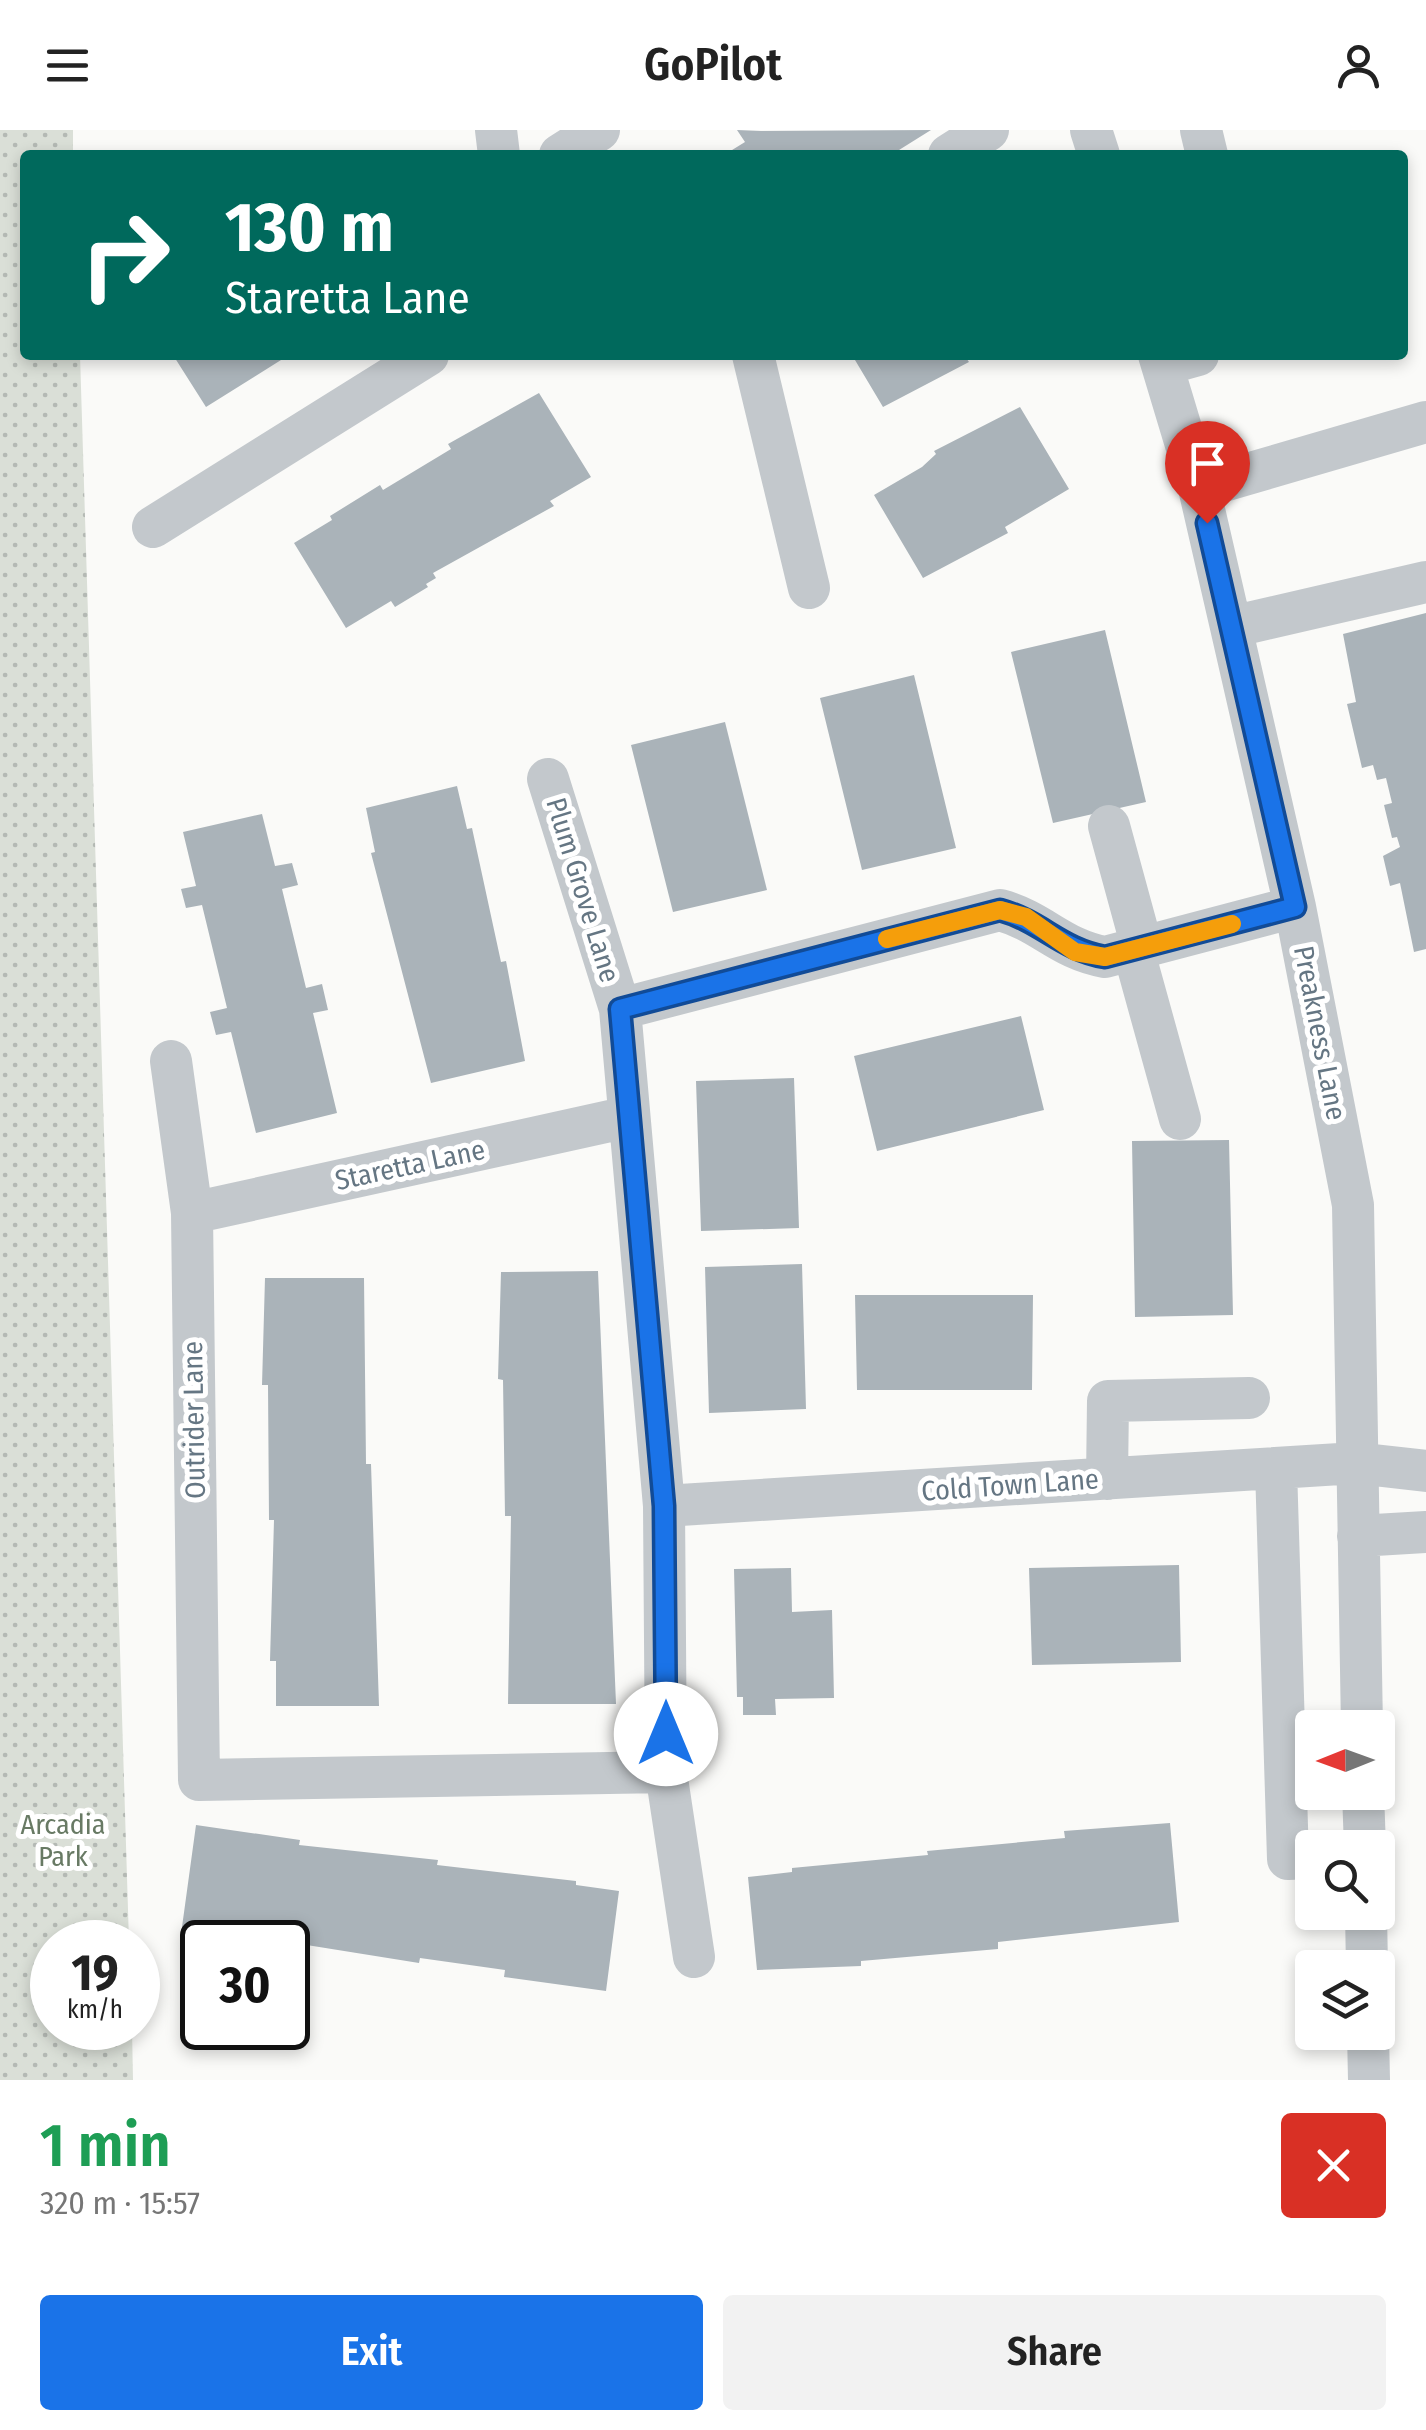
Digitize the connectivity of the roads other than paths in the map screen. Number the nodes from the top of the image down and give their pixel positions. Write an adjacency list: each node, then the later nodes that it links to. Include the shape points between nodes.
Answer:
1 (599, 130): 3 (street)
2 (988, 130): 4 (street)
3 (568, 150)
4 (957, 150)
5 (420, 360): 10 (street)
6 (755, 360): 12 (street)
7 (1173, 360): 9 (street, Preakness Lane)
8 (1426, 422): 9 (street)
9 (1199, 488): 13 (street, Preakness Lane)
10 (153, 528)
11 (1426, 582): 13 (street)
12 (809, 588)
13 (1231, 627): 16 (street, Preakness Lane)
14 (548, 779): 18 (street, Plum Grove Lane)
15 (1109, 826): 17 (street)
16 (1295, 907): 17 (street); 24 (street, Preakness Lane, via 1353,1205)
17 (1138, 948): 18 (street, via 1105,957 1075,952 1026,917 1000,910); 21 (street)
18 (620, 1009): 20 (street, Plum Grove Lane)
19 (171, 1062): 22 (street, Outrider Lane)
20 (628, 1118): 22 (street, Staretta Lane); 28 (street, Plum Grove Lane)
21 (1180, 1119)
22 (192, 1213): 32 (street, Outrider Lane, via 199,1780)
23 (1249, 1398): 27 (street, via 1108,1401)
24 (1356, 1463): 25 (street, Cold Town Lane); 26 (street, Cold Town Lane); 30 (street, Preakness Lane)
25 (1276, 1468): 27 (street, Cold Town Lane); 33 (street, via 1288,1859)
26 (1426, 1472)
27 (1107, 1478): 28 (street, Cold Town Lane)
28 (664, 1506): 32 (street, Plum Grove Lane)
29 (1426, 1532): 30 (street)
30 (1358, 1536): 31 (street, Preakness Lane)
31 (1362, 1710)
32 (666, 1772): 34 (street, Plum Grove Lane)
33 (1295, 1859)
34 (694, 1957)
35 (1368, 2050): 36 (street)
36 (1369, 2080)

